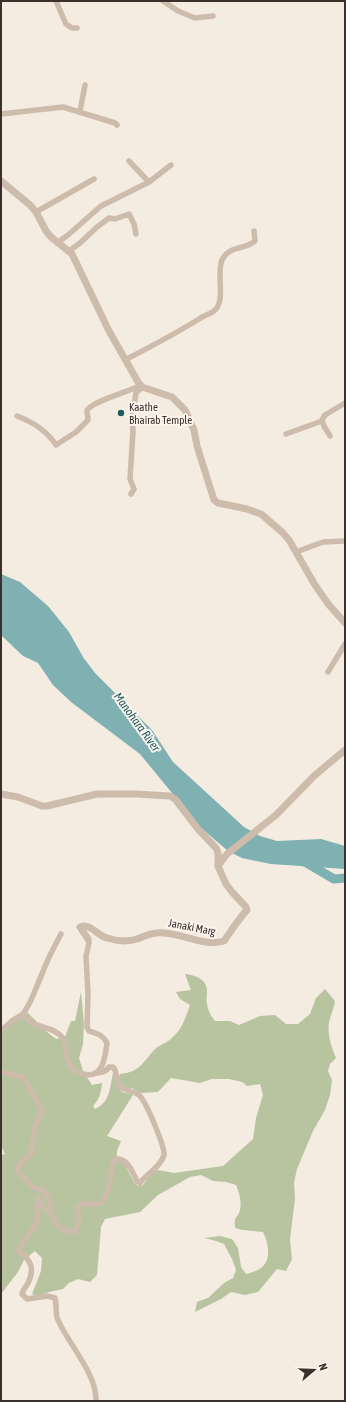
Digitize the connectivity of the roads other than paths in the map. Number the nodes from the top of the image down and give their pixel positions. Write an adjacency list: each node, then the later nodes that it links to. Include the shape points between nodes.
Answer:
1 (56, 1): 4 (street, via 66,24)
2 (163, 1): 3 (street, via 195,18)
3 (213, 16)
4 (77, 28)
5 (85, 85): 6 (street)
6 (80, 111): 7 (street, via 63,107); 8 (street)
7 (1, 114)
8 (117, 125)
9 (129, 161): 13 (street)
10 (171, 165): 13 (street)
11 (94, 179): 14 (street)
12 (1, 181): 14 (street)
13 (149, 182): 17 (street, via 101,206)
14 (36, 212): 17 (street, via 46,231)
15 (254, 231): 19 (street, via 255,240 252,243 232,250 222,260 219,280 221,296 215,310)
16 (136, 234): 18 (street, via 129,214 116,219 109,218)
17 (57, 243): 18 (street)
18 (69, 251): 19 (street)
19 (125, 360): 20 (street)
20 (142, 386): 22 (street, via 90,407 87,411 88,420 80,429 56,445 48,434 31,421); 26 (street, via 136,393 132,418 130,479 134,489); 28 (street, via 172,397 186,410 214,500 261,514 282,532)
21 (345, 403): 23 (street, via 325,415)
22 (17, 416)
23 (322, 421): 24 (street); 25 (street)
24 (286, 434)
25 (330, 436)
26 (131, 494)
27 (345, 541): 28 (street, via 323,542)
28 (296, 552): 29 (street, via 325,600)
29 (345, 623)
30 (345, 644): 31 (street)
31 (328, 672)
32 (345, 750): 34 (street, via 277,813 227,854)
33 (1, 794): 34 (street, Janaki Marg, via 42,806 97,794 170,796 175,798 198,830 216,848)
34 (218, 866): 36 (street, Janaki Marg, via 226,884 247,910 224,941 217,944 163,932 126,941 106,938 88,926 80,927)
35 (61, 934): 37 (street)
36 (88, 939): 40 (street, Janaki Marg, via 87,1027 89,1031 104,1037 107,1043)
37 (23, 1014): 38 (street); 40 (street, via 31,1022 63,1038 69,1064 79,1074 90,1076)
38 (1, 1029)
39 (1, 1072): 41 (street, via 22,1077 41,1108 31,1147 33,1152 20,1164 17,1171 34,1188 47,1195 52,1209)
40 (97, 1073): 41 (street, via 113,1067 117,1070 117,1080 122,1088 142,1097 162,1143 164,1155 161,1162 140,1183 124,1160 116,1158 108,1191 101,1204 82,1204 77,1208 79,1219 76,1232 68,1232 56,1226)
41 (50, 1212): 42 (street, via 38,1198 36,1225 19,1251 27,1257 31,1266 31,1276 22,1294 27,1299 47,1296 56,1298 57,1318 86,1368 96,1394)
42 (96, 1401)

